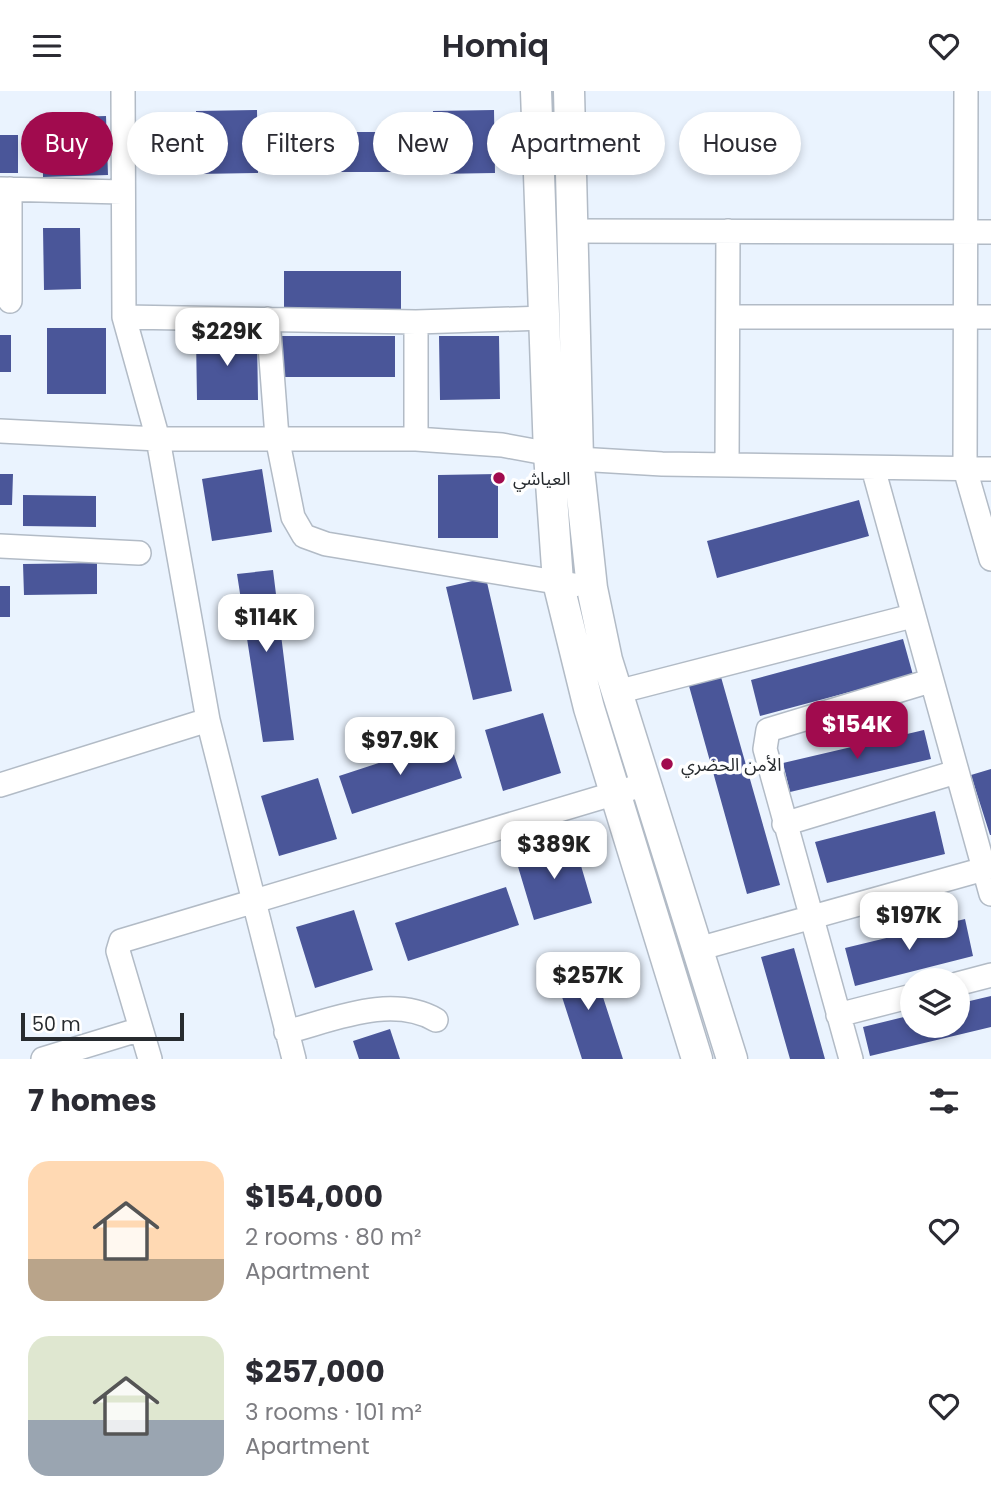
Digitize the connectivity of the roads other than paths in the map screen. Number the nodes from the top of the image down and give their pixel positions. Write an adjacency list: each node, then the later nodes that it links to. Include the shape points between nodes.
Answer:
1 (123, 91): 6 (street)
2 (536, 91): 16 (street)
3 (569, 91): 7 (street)
4 (966, 91): 10 (street)
5 (5, 189): 6 (street); 11 (street)
6 (122, 192): 12 (street)
7 (570, 231): 8 (street); 23 (street)
8 (728, 231): 10 (street); 13 (street)
9 (991, 232): 10 (street)
10 (967, 233): 14 (street)
11 (10, 302)
12 (124, 317): 17 (street); 21 (street)
13 (730, 317): 14 (street); 24 (street)
14 (965, 317): 15 (street); 26 (street)
15 (991, 317)
16 (545, 318): 18 (street); 23 (street)
17 (268, 319): 18 (street); 20 (street)
18 (416, 322): 22 (street)
19 (0, 431): 21 (street)
20 (277, 437): 21 (street); 22 (street); 31 (street, via 296,527 313,541)
21 (158, 439): 36 (street)
22 (416, 439): 23 (street, via 502,445)
23 (563, 456): 24 (street); 31 (street); 32 (street)
24 (727, 465): 25 (street)
25 (873, 468): 26 (street); 33 (street)
26 (965, 469): 27 (street); 30 (street)
27 (991, 469)
28 (0, 546): 29 (street)
29 (139, 553)
30 (991, 559)
31 (558, 582): 32 (street); 40 (street, via 589,708)
32 (592, 589): 35 (street)
33 (912, 616): 34 (street); 35 (street)
34 (930, 681): 37 (street); 41 (street, via 768,730 765,748)
35 (617, 692): 38 (street)
36 (208, 720): 39 (street); 44 (street)
37 (956, 772): 41 (street); 42 (street)
38 (646, 784): 40 (street); 46 (street)
39 (0, 785)
40 (617, 793): 44 (street); 57 (street)
41 (785, 824): 45 (street)
42 (984, 869): 43 (street); 45 (street)
43 (991, 894)
44 (252, 902): 52 (street, via 121,941 118,951); 53 (street)
45 (811, 917): 46 (street); 50 (street)
46 (698, 949): 58 (street)
47 (991, 975): 48 (street)
48 (970, 981)
49 (900, 999): 50 (street)
50 (838, 1015): 59 (street)
51 (436, 1020): 53 (street, via 415,1011 387,1008)
52 (141, 1029): 54 (street); 55 (street)
53 (286, 1032): 56 (street)
54 (43, 1059)
55 (150, 1059)
56 (294, 1059)
57 (697, 1059)
58 (732, 1059)
59 (851, 1059)

